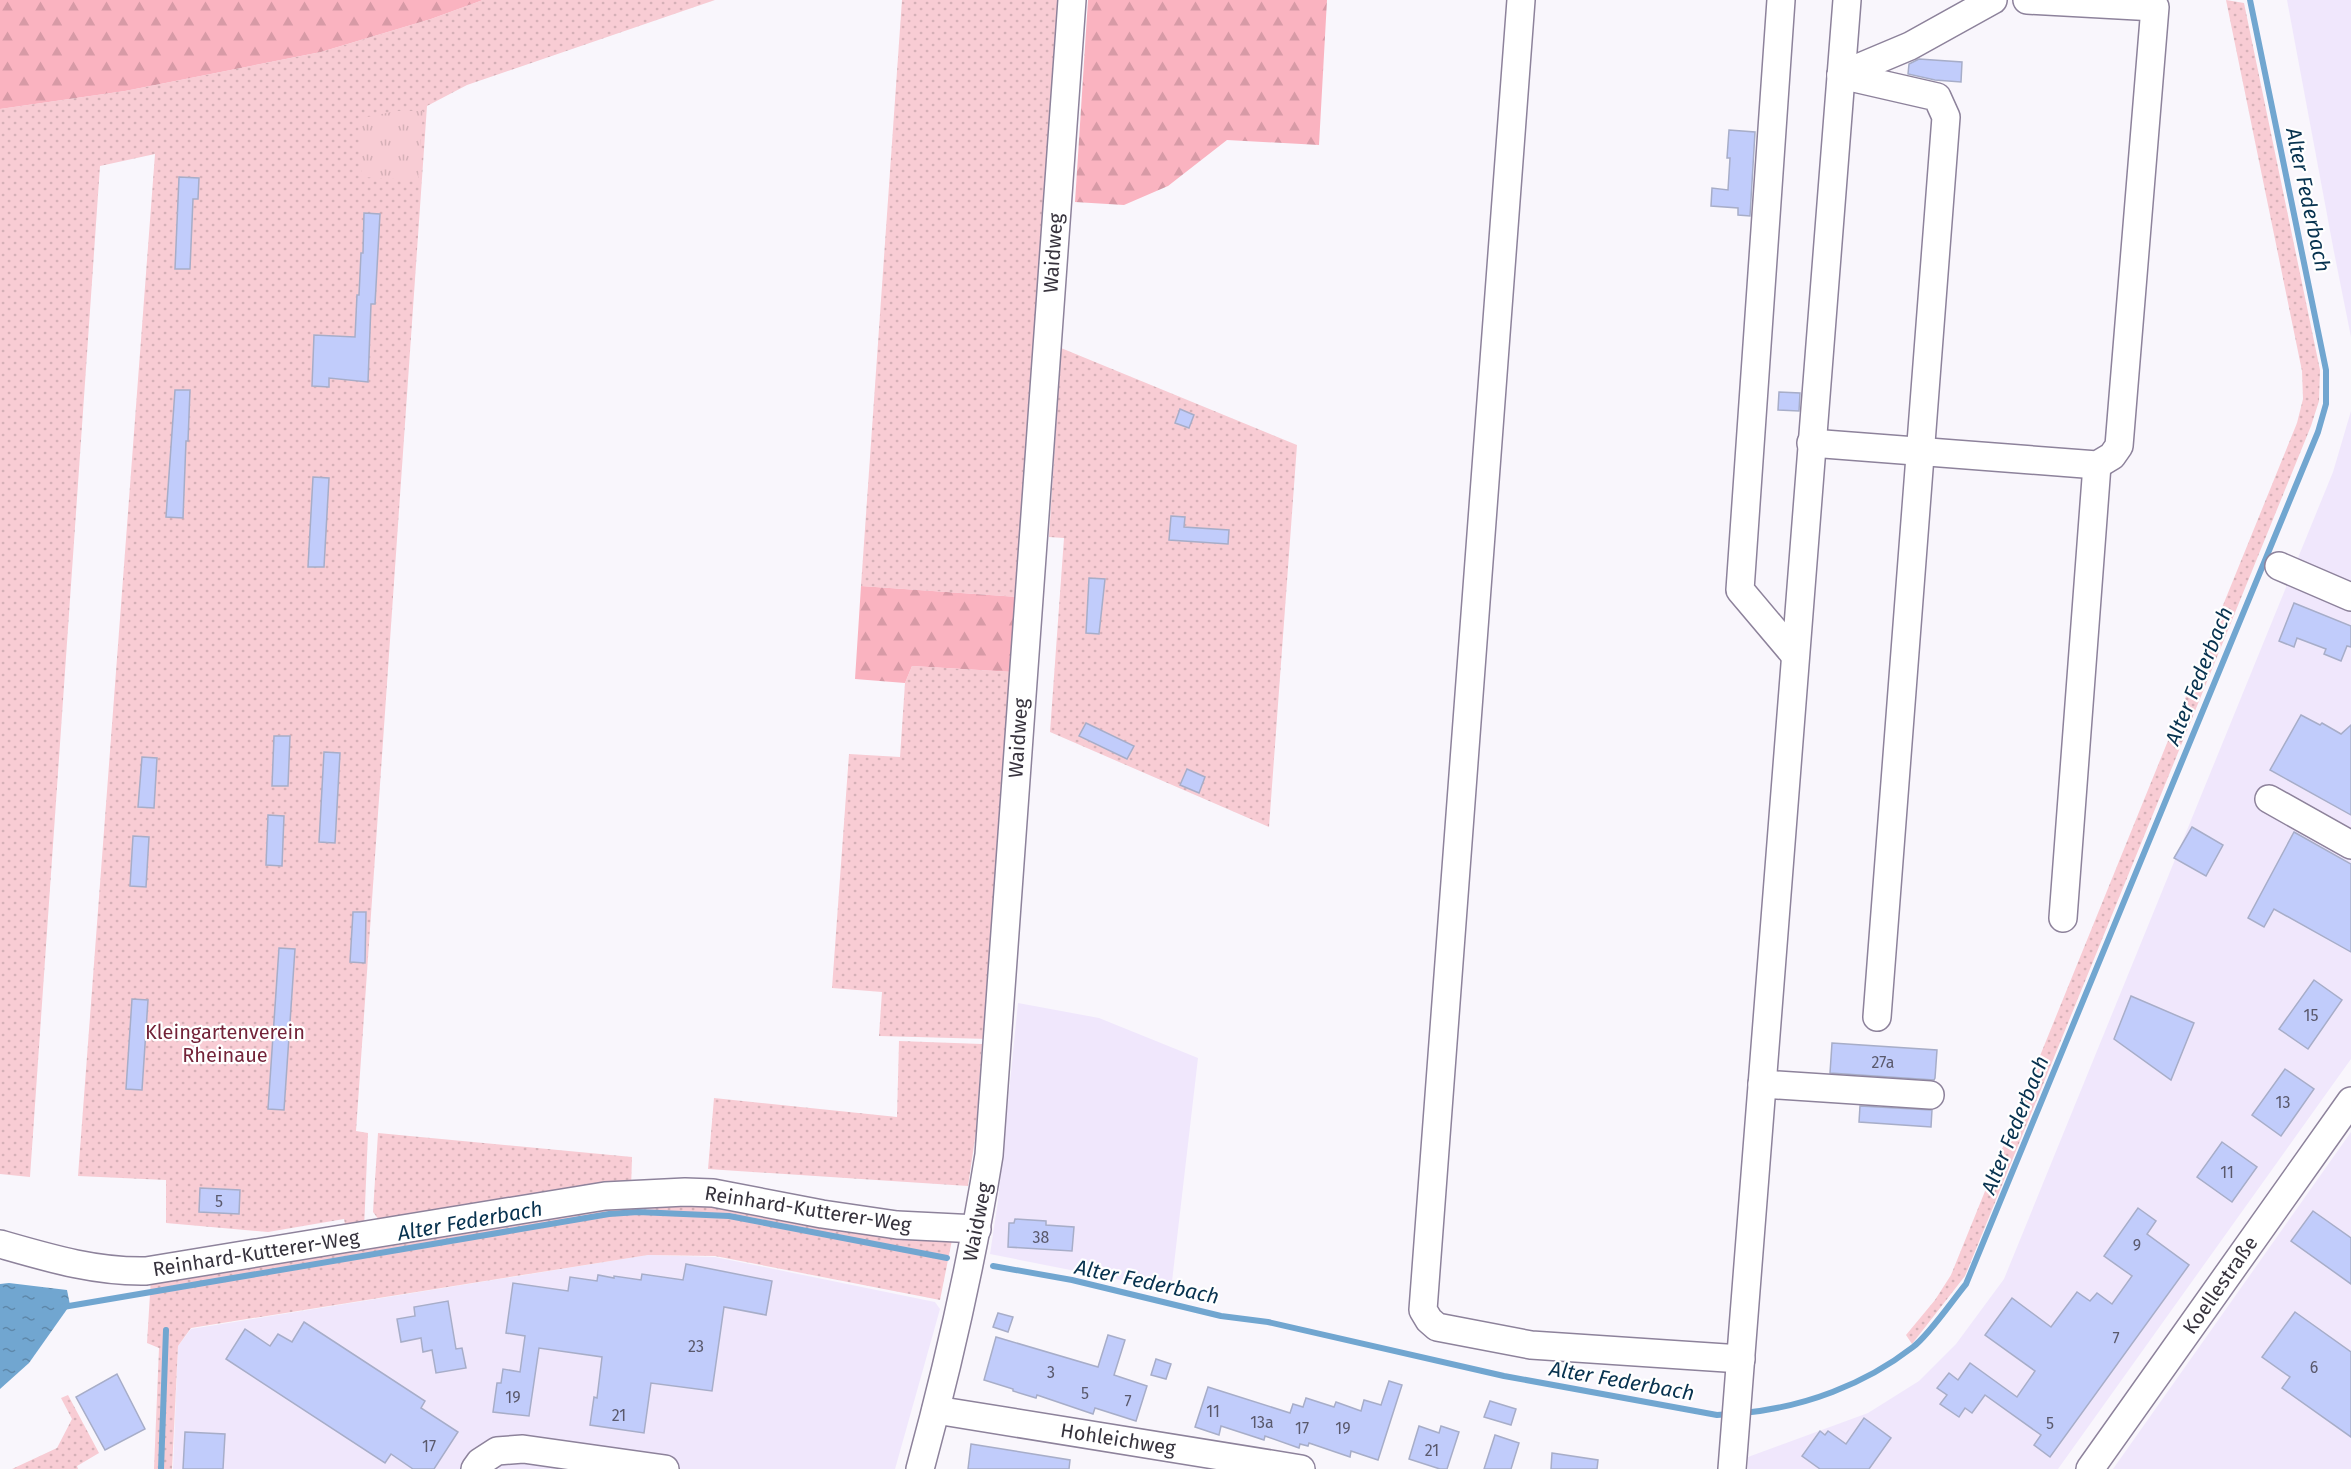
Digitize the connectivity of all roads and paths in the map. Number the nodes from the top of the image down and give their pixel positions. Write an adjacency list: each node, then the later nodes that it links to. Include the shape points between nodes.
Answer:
1 (1072, 0): 21 (street, Waidweg, via 989,1155)
2 (1521, 0): 23 (street, via 1423,1310 1437,1327 1531,1345)
3 (1781, 0): 13 (street, via 1740,590)
4 (1846, 0): 7 (street)
5 (1993, 0): 7 (street, via 1910,46)
6 (2027, 0): 10 (street, via 2155,8 2119,446)
7 (1841, 75): 8 (street); 9 (street, via 1937,97 1946,117)
8 (1811, 443): 9 (street); 13 (street)
9 (1920, 452): 10 (street); 17 (street)
10 (2097, 465): 16 (street)
11 (2278, 567): 12 (street)
12 (2351, 597)
13 (1794, 654): 18 (street)
14 (2269, 799): 15 (street)
15 (2351, 845)
16 (2063, 918)
17 (1877, 1017)
18 (1762, 1084): 19 (street); 23 (street)
19 (1930, 1095)
20 (2351, 1101): 30 (street, Koellestraße)
21 (977, 1229): 22 (street, Reinhard-Kutterer-Weg, via 897,1225 713,1193 685,1192 605,1196 146,1272 72,1265); 24 (street, Waidweg)
22 (0, 1244)
23 (1740, 1371): 25 (street)
24 (936, 1410): 28 (street, Waidweg); 29 (street, Hohleichweg)
25 (1733, 1456)
26 (475, 1469): 27 (street, via 497,1451 523,1449)
27 (665, 1469)
28 (920, 1469)
29 (1301, 1469)
30 (2090, 1469)

